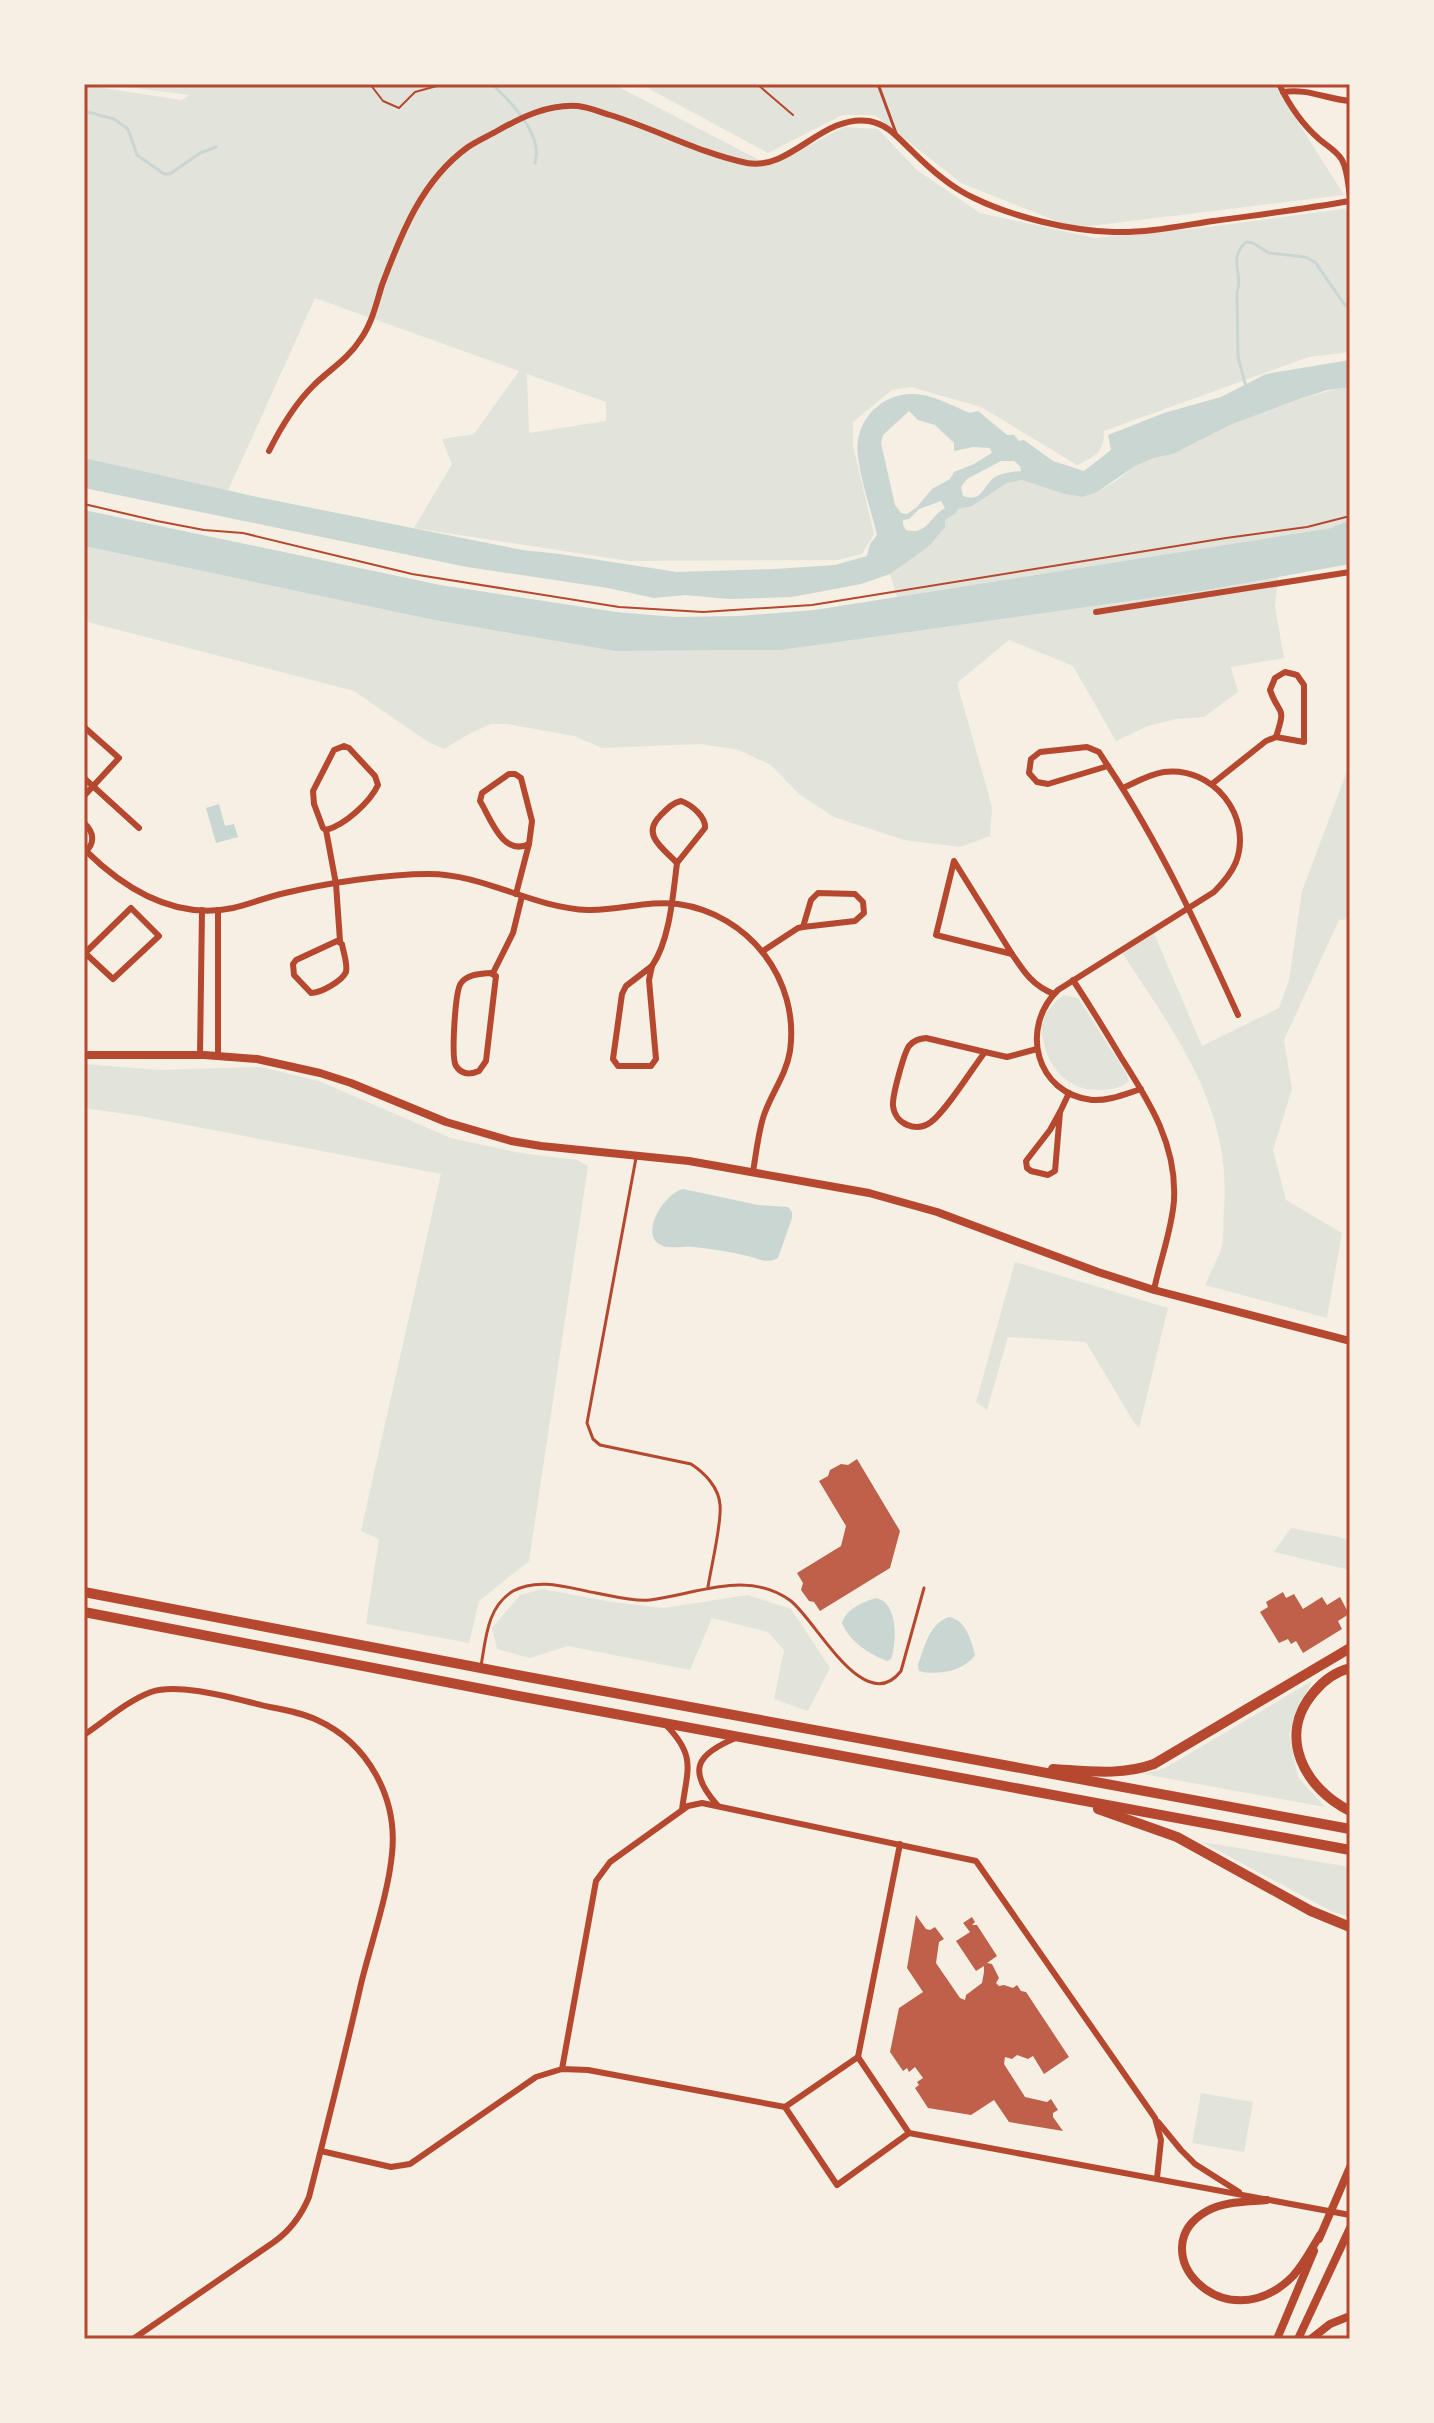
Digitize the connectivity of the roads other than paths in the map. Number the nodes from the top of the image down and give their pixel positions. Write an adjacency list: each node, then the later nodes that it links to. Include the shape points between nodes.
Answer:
1 (878, 84): 5 (lane)
2 (1279, 84): 3 (street)
3 (1283, 92): 4 (street, via 1299,89); 6 (street, via 1307,127 1343,161)
4 (1350, 101)
5 (896, 133): 6 (street, via 963,194 997,210 1089,230 1140,232); 7 (street, via 866,121 846,121 771,161 751,164 580,106 521,117 469,147 433,181 398,244 368,329 290,413)
6 (1350, 199)
7 (269, 451)
8 (1350, 572): 9 (street)
9 (1096, 612)
10 (84, 727): 15 (street, via 119,758)
11 (1276, 737): 11 (street, via 1304,742 1304,685 1291,673 1279,674 1271,683 1283,717); 14 (street)
12 (1108, 766): 12 (street, via 1099,752 1087,747 1040,752 1028,765 1032,778 1043,784); 16 (street)
13 (84, 778): 15 (street)
14 (1212, 784): 16 (street, via 1189,774 1163,772); 29 (street, via 1235,813 1239,849 1224,882)
15 (94, 787): 17 (street); 19 (street)
16 (1123, 788): 29 (street)
17 (84, 796)
18 (84, 823): 22 (street, via 92,834)
19 (139, 828)
20 (326, 830): 20 (street, via 368,800 378,785 344,746 334,750 314,784 314,804); 24 (street)
21 (529, 844): 21 (street, via 532,821 521,778 509,774 482,793 480,801 505,842 516,848); 26 (street)
22 (85, 852): 25 (street)
23 (677, 863): 23 (street, via 706,824 681,801 651,828); 27 (street)
24 (336, 884): 26 (street, via 445,875); 31 (street); 33 (street)
25 (138, 893): 28 (street); 30 (street)
26 (519, 895): 27 (street, via 585,910); 37 (street, via 513,933)
27 (672, 904): 34 (street, via 725,919); 36 (street)
28 (131, 908): 28 (street, via 85,953 113,979 159,936)
29 (1189, 908): 38 (street); 40 (street)
30 (202, 910): 31 (street); 44 (street)
31 (218, 910): 45 (street)
32 (803, 927): 32 (street, via 855,921 864,913 863,902 855,894 818,893); 34 (street)
33 (340, 941): 33 (street, via 293,964 294,975 311,993 344,975)
34 (763, 951): 52 (street, via 787,998 791,1036 784,1073 763,1120)
35 (1012, 954): 35 (street, via 970,888 954,861 936,935); 39 (street, via 1027,977)
36 (652, 966): 36 (street, via 626,986 619,1000 613,1059 621,1067 651,1066 656,1059)
37 (493, 973): 37 (street, via 471,975 457,991 454,1060 466,1074 479,1071 486,1061)
38 (1073, 980): 39 (street); 46 (street)
39 (1054, 994): 41 (street, via 1040,1016)
40 (1238, 1015)
41 (1037, 1049): 42 (street, via 1007,1057); 47 (street, via 1045,1071)
42 (985, 1052): 42 (street, via 926,1038 912,1043 893,1101 896,1116 907,1126 929,1123)
43 (84, 1055): 44 (street)
44 (200, 1055): 45 (street)
45 (218, 1055): 51 (street, via 320,1073 511,1141)
46 (1141, 1089): 47 (street, via 1106,1100); 53 (street, via 1160,1123 1174,1180 1171,1221)
47 (1069, 1093): 48 (street)
48 (1060, 1112): 48 (street, via 1026,1161 1031,1171 1055,1171)
49 (1350, 1113): 50 (street)
50 (1350, 1126)
51 (637, 1154): 52 (street); 56 (lane, via 587,1423 600,1445 691,1464 714,1487 721,1506)
52 (753, 1172): 53 (street, via 904,1201)
53 (1154, 1290): 54 (street)
54 (1350, 1341)
55 (924, 1588): 56 (lane, via 901,1671 878,1685 860,1680 780,1594 749,1585)
56 (708, 1589): 60 (lane, via 644,1600 543,1583 517,1589 496,1605)
57 (84, 1592): 60 (highway)
58 (84, 1612): 62 (highway)
59 (1350, 1648): 65 (highway, via 1145,1768 1108,1772)
60 (480, 1668): 65 (highway)
61 (1350, 1668): 69 (highway, via 1315,1690 1300,1715 1296,1735 1312,1783)
62 (664, 1722): 64 (highway); 68 (street, via 686,1748)
63 (84, 1735): 79 (street, via 140,1697 177,1689 318,1720 350,1741 373,1769 392,1817 392,1853)
64 (741, 1736): 66 (highway); 67 (street, via 721,1744 701,1764 702,1789)
65 (1008, 1767): 70 (highway)
66 (1062, 1797): 72 (highway); 73 (highway, via 1177,1837)
67 (718, 1806): 68 (street, via 695,1803); 71 (street)
68 (682, 1810): 75 (street, via 610,1862 596,1881)
69 (1350, 1811)
70 (1350, 1829)
71 (900, 1844): 74 (street); 77 (street, via 969,1858 981,1866)
72 (1350, 1850)
73 (1350, 1927)
74 (858, 2057): 76 (street); 78 (street)
75 (562, 2069): 76 (street); 79 (street, via 536,2077 410,2164 391,2167)
76 (785, 2107): 78 (street, via 837,2185)
77 (1155, 2118): 81 (street, via 1161,2140); 82 (street, via 1188,2158)
78 (909, 2133): 81 (street)
79 (321, 2151): 89 (street, via 309,2197 282,2236)
80 (1350, 2167): 84 (street)
81 (1157, 2178): 82 (street)
82 (1242, 2194): 83 (street)
83 (1267, 2200): 84 (street); 87 (street, via 1221,2206 1190,2226 1185,2263 1203,2289 1233,2300 1265,2294 1292,2276)
84 (1331, 2211): 85 (street); 87 (street)
85 (1350, 2215)
86 (1350, 2228): 91 (street)
87 (1320, 2235): 90 (street)
88 (1350, 2316): 92 (street)
89 (133, 2339)
90 (1277, 2339)
91 (1298, 2339)
92 (1311, 2339)

